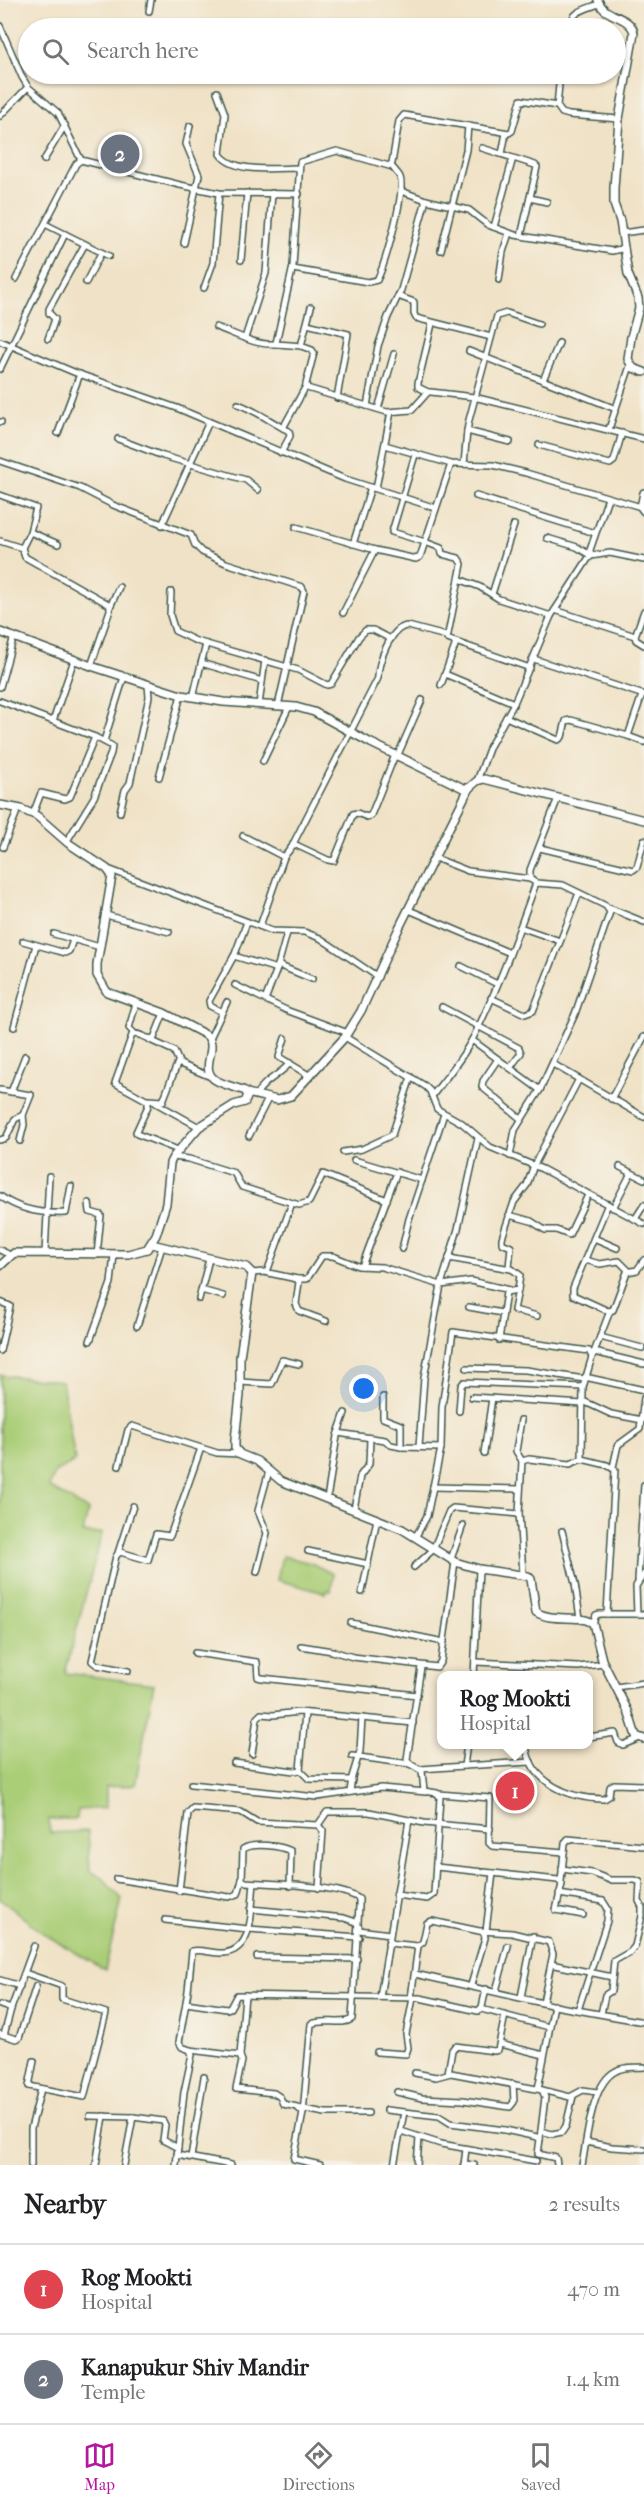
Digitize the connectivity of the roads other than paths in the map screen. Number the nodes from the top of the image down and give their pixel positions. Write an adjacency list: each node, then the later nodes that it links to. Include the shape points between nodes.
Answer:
1 (151, 0): 3 (street)
2 (598, 2): 4 (street); 5 (street)
3 (149, 10)
4 (572, 18)
5 (620, 18)
6 (626, 21): 9 (street, via 634,33)
7 (0, 26): 8 (street)
8 (18, 70)
9 (626, 79)
10 (26, 84): 13 (street)
11 (559, 84): 15 (street)
12 (625, 84): 17 (street)
13 (28, 87): 16 (street); 18 (street, via 52,106)
14 (217, 92): 28 (street, via 225,114 220,154 225,161 244,167)
15 (557, 105): 17 (street, via 569,115); 21 (street, via 521,100 512,131)
16 (0, 116)
17 (619, 119): 43 (street, via 614,204)
18 (65, 125): 25 (street); 26 (street)
19 (190, 126): 29 (street, via 186,144 199,174)
20 (468, 126): 21 (street); 27 (street, via 404,115 399,122); 38 (street, via 466,150)
21 (506, 133): 23 (street)
22 (482, 148): 23 (street)
23 (502, 154): 24 (street)
24 (513, 158): 35 (street, via 537,167); 40 (street)
25 (44, 160)
26 (81, 160): 29 (street); 39 (street)
27 (391, 165): 28 (street, via 337,151 304,159); 30 (street, via 400,177)
28 (298, 168): 34 (street)
29 (197, 188): 31 (street); 46 (street)
30 (401, 191): 36 (street); 53 (street, via 390,242 374,282)
31 (219, 193): 32 (street); 57 (street, via 213,263)
32 (248, 193): 33 (street); 52 (street)
33 (272, 194): 34 (street); 66 (street, via 266,273)
34 (299, 194): 53 (street)
35 (530, 198): 37 (street); 45 (street)
36 (426, 200): 38 (street); 58 (street)
37 (547, 202)
38 (451, 205): 40 (street, via 469,210); 49 (street)
39 (45, 224): 44 (street); 54 (street)
40 (494, 227): 42 (street)
41 (644, 230): 43 (street)
42 (509, 233): 45 (street); 55 (street)
43 (622, 233): 48 (street)
44 (65, 234): 47 (street); 71 (street)
45 (521, 236): 48 (street, via 612,251)
46 (184, 243)
47 (85, 244): 50 (street); 67 (street, via 49,309 56,319)
48 (625, 248): 59 (street, via 628,274)
49 (441, 250)
50 (101, 253): 51 (street); 56 (street)
51 (109, 256)
52 (241, 260)
53 (293, 269): 69 (street)
54 (16, 279)
55 (499, 280)
56 (86, 282)
57 (204, 288)
58 (398, 296): 62 (street, via 414,302 416,318); 86 (street, via 378,346)
59 (641, 303): 76 (street, via 629,348)
60 (311, 307): 61 (street)
61 (307, 324): 72 (street); 84 (street, via 348,334)
62 (432, 324): 65 (street); 82 (street, via 418,383)
63 (539, 324): 65 (street, via 500,314)
64 (216, 327): 66 (street)
65 (491, 337): 75 (street)
66 (245, 338): 69 (street)
67 (48, 339)
68 (0, 341): 71 (street)
69 (276, 343): 72 (street)
70 (559, 343): 80 (street)
71 (11, 345): 77 (street); 79 (street)
72 (301, 346): 81 (street, via 314,353)
73 (470, 351): 75 (street)
74 (394, 354): 88 (street)
75 (486, 357): 80 (street); 83 (street)
76 (630, 366): 78 (street); 87 (street)
77 (0, 369)
78 (644, 372)
79 (80, 374): 90 (street); 94 (street)
80 (543, 380): 87 (street)
81 (306, 386): 84 (street); 91 (street)
82 (428, 392): 83 (street); 89 (street, via 412,410)
83 (476, 397): 92 (street); 93 (street)
84 (337, 398): 86 (street)
85 (238, 404): 91 (street, via 260,412)
86 (367, 406): 88 (street)
87 (616, 409): 92 (street)
88 (378, 410): 89 (street)
89 (391, 412): 99 (street)
90 (209, 422): 101 (street); 104 (street)
91 (283, 428): 101 (street, via 290,433)
92 (609, 429): 95 (street)
93 (467, 431): 98 (street); 106 (street)
94 (58, 433)
95 (622, 433): 97 (street); 100 (street, via 610,464)
96 (118, 439): 104 (street)
97 (644, 439)
98 (510, 442)
99 (386, 445): 102 (street); 107 (street)
100 (539, 445)
101 (281, 453): 107 (street)
102 (415, 455): 105 (street); 111 (street)
103 (0, 461): 116 (street, via 80,488)
104 (192, 464): 108 (street, via 246,480); 116 (street)
105 (451, 464): 106 (street); 114 (street)
106 (464, 464): 113 (street, via 526,472)
107 (373, 488): 111 (street); 124 (street)
108 (258, 490)
109 (644, 493): 115 (street)
110 (0, 495): 119 (street, via 35,507)
111 (402, 496): 114 (street); 123 (street, via 392,531)
112 (476, 496): 120 (street)
113 (608, 498): 115 (street); 120 (street)
114 (436, 508): 123 (street)
115 (642, 509)
116 (162, 525): 152 (street, via 191,535 198,549 226,563 302,587)
117 (514, 525): 133 (street)
118 (296, 528): 124 (street)
119 (30, 532): 125 (street); 126 (street)
120 (595, 533): 128 (street)
121 (547, 538): 128 (street, via 577,547)
122 (0, 541): 126 (street)
123 (425, 542): 127 (street, via 418,559); 130 (street, via 461,561)
124 (353, 543): 127 (street)
125 (58, 544)
126 (22, 548): 134 (street, via 25,557)
127 (375, 550): 137 (street)
128 (591, 556): 129 (street, via 610,553); 135 (street)
129 (644, 560)
130 (459, 579): 133 (street); 141 (street)
131 (118, 587): 134 (street)
132 (171, 592): 145 (street, via 173,628)
133 (492, 594): 138 (street)
134 (110, 607): 151 (street)
135 (555, 610): 138 (street); 142 (street)
136 (644, 611): 142 (street)
137 (343, 614)
138 (551, 616): 147 (street)
139 (0, 632): 140 (street)
140 (14, 636): 148 (street); 159 (street)
141 (446, 636): 143 (street, via 402,626); 144 (street)
142 (635, 636): 146 (street)
143 (391, 639): 152 (street, via 366,630 331,684); 171 (street, via 377,670 378,678)
144 (456, 642): 153 (street); 154 (street)
145 (206, 644): 149 (street); 150 (street)
146 (644, 645)
147 (534, 659): 153 (street); 161 (street)
148 (74, 660): 151 (street); 170 (street)
149 (265, 660): 152 (street); 156 (street)
150 (201, 663): 156 (street); 162 (street)
151 (91, 666): 155 (street)
152 (286, 666): 167 (street)
153 (530, 668): 165 (street)
154 (445, 674): 158 (street); 165 (street)
155 (123, 677): 157 (street); 174 (street)
156 (262, 681): 166 (street)
157 (148, 685): 160 (street); 184 (street, via 148,704)
158 (441, 685)
159 (0, 687)
160 (181, 695): 162 (street); 178 (street)
161 (643, 695): 172 (street)
162 (193, 697): 166 (street)
163 (422, 700): 176 (street)
164 (0, 701): 170 (street)
165 (514, 703): 169 (street)
166 (259, 705): 167 (street)
167 (278, 706): 168 (street)
168 (289, 706): 171 (street, via 314,712); 177 (street)
169 (506, 717): 172 (street, via 558,740 566,722 571,720); 179 (street)
170 (53, 721): 173 (street)
171 (351, 732): 176 (street); 190 (street)
172 (628, 736): 175 (street)
173 (95, 737): 174 (street); 185 (street, via 70,798 41,793)
174 (104, 741): 189 (street, via 112,746 111,753 94,797)
175 (644, 742)
176 (396, 756): 180 (street); 190 (street, via 371,815 352,814 334,861)
177 (263, 761)
178 (159, 777)
179 (477, 781): 180 (street); 181 (street, via 484,779)
180 (469, 788): 194 (street)
181 (558, 798): 186 (street); 192 (street)
182 (0, 805): 183 (street)
183 (18, 808): 185 (street); 191 (street)
184 (120, 812)
185 (33, 814): 189 (street)
186 (644, 820)
187 (243, 836): 193 (street)
188 (644, 840): 192 (street, via 633,870)
189 (67, 841): 195 (street)
190 (292, 844): 193 (street)
191 (3, 847)
192 (540, 848): 196 (street)
193 (284, 857): 204 (street)
194 (435, 858): 196 (street, via 468,871); 200 (street)
195 (107, 869): 201 (street, via 112,876); 202 (street)
196 (530, 879): 197 (street)
197 (536, 883): 198 (street, via 563,885); 205 (street)
198 (579, 893): 199 (street); 211 (street)
199 (609, 908): 203 (street); 242 (street, via 575,1014)
200 (409, 910): 214 (street); 218 (street)
201 (106, 915): 206 (street); 213 (street)
202 (247, 922): 204 (street); 215 (street)
203 (644, 922)
204 (260, 926): 207 (street)
205 (520, 927): 211 (street); 214 (street)
206 (170, 932)
207 (287, 933): 217 (street); 218 (street, via 304,932 320,938)
208 (54, 934): 209 (street)
209 (73, 940): 212 (street, via 65,953); 213 (street)
210 (23, 941): 212 (street)
211 (560, 941): 222 (street, via 533,1011 525,1014)
212 (36, 945): 229 (street)
213 (100, 947): 225 (street, via 97,975 101,984 107,992)
214 (510, 953): 220 (street)
215 (234, 956): 217 (street); 227 (street, via 208,1004)
216 (461, 966): 220 (street)
217 (278, 967): 219 (street); 223 (street)
218 (378, 977): 232 (street)
219 (312, 979)
220 (497, 984): 222 (street)
221 (235, 985): 223 (street)
222 (491, 998): 230 (street)
223 (265, 1000): 232 (street)
224 (227, 1002): 227 (street)
225 (136, 1004): 228 (street); 231 (street, via 129,1028)
226 (442, 1007): 230 (street)
227 (222, 1012): 234 (street)
228 (164, 1013): 234 (street); 236 (street, via 155,1037)
229 (14, 1027)
230 (478, 1027): 237 (street); 243 (street, via 521,1050)
231 (135, 1034): 236 (street); 256 (street, via 130,1037 115,1083)
232 (346, 1035): 244 (street); 245 (street)
233 (644, 1037): 255 (street)
234 (210, 1038): 246 (street, via 208,1071)
235 (285, 1038): 241 (street, via 279,1054)
236 (150, 1040): 240 (street, via 174,1051)
237 (472, 1040): 239 (street); 253 (street)
238 (25, 1056): 250 (street)
239 (498, 1059): 243 (street); 261 (street, via 482,1087)
240 (178, 1062): 246 (street); 257 (street, via 165,1098)
241 (290, 1063): 244 (street); 252 (street, via 280,1074 262,1083)
242 (553, 1064): 247 (street); 249 (street)
243 (510, 1068): 249 (street)
244 (310, 1076): 254 (street, via 285,1099)
245 (411, 1077): 253 (street); 268 (street, via 392,1135 362,1149)
246 (213, 1078): 251 (street)
247 (579, 1079): 255 (street); 272 (street)
248 (0, 1090): 250 (street)
249 (540, 1090): 261 (street)
250 (11, 1092): 259 (street, via 31,1095)
251 (247, 1093): 252 (street); 262 (street, via 245,1102)
252 (256, 1095): 254 (street)
253 (432, 1096): 258 (street, via 437,1109)
254 (268, 1098): 263 (street)
255 (611, 1098): 260 (street)
256 (146, 1100): 257 (street); 267 (street, via 149,1103 137,1134)
257 (154, 1102): 262 (street)
258 (444, 1114): 264 (street, via 462,1123); 278 (street)
259 (23, 1115): 265 (street, via 15,1119 6,1138); 266 (street)
260 (644, 1117)
261 (521, 1119): 269 (street)
262 (200, 1127): 267 (street)
263 (249, 1136)
264 (478, 1138): 269 (street); 301 (street)
265 (0, 1140)
266 (20, 1140)
267 (178, 1150): 270 (street)
268 (343, 1152)
269 (510, 1156): 272 (street)
270 (173, 1157): 284 (street, via 234,1173 242,1187); 292 (street, via 166,1204)
271 (354, 1160): 274 (street)
272 (534, 1166): 280 (street); 287 (street)
273 (620, 1167): 275 (street)
274 (397, 1172): 278 (street); 282 (street)
275 (632, 1173): 277 (street); 286 (street)
276 (49, 1176): 288 (street)
277 (644, 1179)
278 (422, 1180): 295 (street)
279 (71, 1186): 288 (street, via 68,1212)
280 (588, 1195): 286 (street); 287 (street, via 569,1235)
281 (0, 1196): 288 (street, via 11,1204)
282 (387, 1200): 284 (street, via 323,1174 307,1204); 306 (street)
283 (89, 1203): 300 (street, via 90,1212 101,1215)
284 (292, 1203): 309 (street)
285 (644, 1205): 289 (street)
286 (610, 1206): 289 (street); 291 (street)
287 (509, 1215): 307 (street, via 501,1240 511,1247)
288 (47, 1216): 297 (street)
289 (635, 1219): 290 (street)
290 (644, 1224)
291 (594, 1238): 294 (street); 303 (street)
292 (152, 1244): 293 (street); 298 (street, via 139,1252)
293 (162, 1246): 302 (street); 324 (street)
294 (617, 1248)
295 (402, 1249)
296 (0, 1250): 299 (street)
297 (45, 1253): 299 (street); 300 (street)
298 (114, 1254): 300 (street); 327 (street, via 111,1283)
299 (10, 1255): 305 (street)
300 (97, 1255)
301 (449, 1258): 307 (street); 312 (street)
302 (208, 1259): 310 (street, via 246,1267); 313 (street)
303 (585, 1260): 308 (street, via 600,1264 619,1261); 320 (street, via 573,1295)
304 (644, 1260): 308 (street, via 637,1270)
305 (0, 1266)
306 (362, 1266): 311 (street, via 325,1255 307,1279); 312 (street, via 382,1267)
307 (511, 1269): 315 (street, via 520,1275)
308 (629, 1271): 320 (street)
309 (267, 1272): 310 (street); 311 (street)
310 (252, 1273): 335 (street)
311 (297, 1279): 323 (street, via 299,1311)
312 (441, 1285): 314 (street, via 471,1281); 351 (street, via 424,1378)
313 (201, 1290): 316 (street); 317 (street)
314 (509, 1290): 315 (street); 321 (street, via 504,1296)
315 (518, 1290): 322 (street, via 514,1310)
316 (223, 1296)
317 (199, 1299)
318 (0, 1302): 329 (street, via 10,1306)
319 (469, 1307): 321 (street)
320 (610, 1311): 325 (street)
321 (502, 1313): 326 (street)
322 (537, 1316)
323 (326, 1321)
324 (137, 1326)
325 (600, 1337): 328 (street); 330 (street)
326 (499, 1340): 330 (street); 352 (street, via 453,1332 442,1407)
327 (90, 1341)
328 (642, 1348)
329 (0, 1351)
330 (593, 1354): 332 (street); 334 (street)
331 (299, 1364): 335 (street, via 282,1360 272,1384)
332 (644, 1364)
333 (467, 1368): 334 (street, via 543,1371)
334 (585, 1378): 336 (street); 337 (street)
335 (240, 1382): 354 (street, via 234,1440)
336 (583, 1387): 342 (street); 343 (street, via 464,1382)
337 (644, 1389)
338 (383, 1397): 349 (street, via 383,1418 401,1425)
339 (472, 1397): 340 (street)
340 (492, 1398): 342 (street); 353 (street)
341 (644, 1398): 346 (street)
342 (583, 1403): 346 (street); 355 (street)
343 (459, 1411)
344 (345, 1413): 347 (street)
345 (521, 1420): 356 (street, via 516,1451)
346 (642, 1420): 358 (street, via 637,1433 616,1448)
347 (339, 1433): 348 (street); 363 (street)
348 (370, 1438): 349 (street); 366 (street, via 369,1464 360,1476)
349 (401, 1447): 351 (street)
350 (201, 1448): 354 (street); 357 (street, via 132,1426); 374 (street, via 170,1536 156,1534 148,1560)
351 (419, 1448): 352 (street)
352 (441, 1448): 361 (street)
353 (484, 1452)
354 (240, 1454): 359 (street, via 257,1461)
355 (582, 1460): 356 (street, via 570,1464); 358 (street)
356 (522, 1461): 362 (street)
357 (119, 1466)
358 (613, 1467): 384 (street)
359 (269, 1472): 363 (street, via 281,1481); 379 (street, via 258,1511 267,1533)
360 (644, 1485): 364 (street)
361 (433, 1486): 362 (street); 371 (street, via 427,1516)
362 (519, 1489): 367 (street)
363 (327, 1499): 366 (street)
364 (644, 1501): 382 (street)
365 (133, 1506): 374 (street)
366 (354, 1509): 368 (street)
367 (519, 1514): 372 (street, via 453,1508); 380 (street)
368 (377, 1519): 371 (street); 376 (street)
369 (463, 1524): 375 (street)
370 (562, 1531): 386 (street)
371 (416, 1536): 372 (street)
372 (434, 1547): 375 (street); 377 (street)
373 (308, 1551): 376 (street)
374 (118, 1553): 395 (street, via 92,1662)
375 (453, 1561): 378 (street); 389 (street)
376 (368, 1564): 383 (street)
377 (414, 1567)
378 (479, 1569): 380 (street); 392 (street)
379 (257, 1572)
380 (523, 1574): 386 (street, via 531,1579 536,1612 557,1619)
381 (644, 1574): 382 (street)
382 (639, 1580): 385 (street, via 636,1586)
383 (362, 1592)
384 (607, 1614): 385 (street); 388 (street, via 596,1615)
385 (641, 1614)
386 (580, 1618): 388 (street)
387 (351, 1623): 389 (street)
388 (593, 1623): 393 (street)
389 (444, 1642): 394 (street, via 440,1665)
390 (301, 1646): 394 (street)
391 (195, 1653): 399 (street, via 257,1662 258,1677 262,1678)
392 (476, 1662): 393 (street, via 578,1667); 396 (street)
393 (604, 1664): 398 (street)
394 (421, 1667): 399 (street)
395 (128, 1671)
396 (475, 1671)
397 (644, 1683): 398 (street)
398 (616, 1687): 404 (street, via 634,1731)
399 (417, 1695): 402 (street)
400 (305, 1713): 401 (street); 407 (street, via 259,1715); 415 (street)
401 (362, 1718): 402 (street); 409 (street)
402 (413, 1723): 412 (street, via 407,1759)
403 (593, 1736): 404 (street, via 615,1733 623,1745)
404 (642, 1738)
405 (466, 1749): 413 (street)
406 (527, 1749): 410 (street)
407 (252, 1754)
408 (352, 1756): 409 (street)
409 (359, 1756): 412 (street); 416 (street)
410 (531, 1762): 413 (street); 418 (street, via 553,1786 572,1796 604,1799 614,1784)
411 (234, 1763): 415 (street)
412 (410, 1764): 414 (street)
413 (464, 1766): 414 (street)
414 (421, 1769): 420 (street, via 423,1790)
415 (300, 1770): 416 (street, via 309,1779)
416 (352, 1779): 419 (street)
417 (191, 1784): 419 (street, via 317,1797)
418 (644, 1785)
419 (350, 1792): 420 (street, via 381,1788)
420 (427, 1792): 421 (street)
421 (439, 1794): 424 (street); 425 (street, via 490,1798)
422 (409, 1820): 423 (street, via 369,1812 332,1811); 424 (street); 439 (street)
423 (318, 1825): 436 (street, via 323,1831); 437 (street, via 262,1822 241,1812 190,1809)
424 (438, 1825): 425 (street); 428 (street)
425 (490, 1829): 427 (street, via 492,1846)
426 (644, 1846): 427 (street, via 568,1839)
427 (564, 1852): 429 (street)
428 (436, 1867): 430 (street); 439 (street, via 432,1896 427,1899)
429 (562, 1869): 433 (street); 458 (street, via 640,1882 643,1911 635,1946 614,1961)
430 (493, 1873): 433 (street); 445 (street)
431 (116, 1879): 437 (street)
432 (242, 1880): 434 (street); 435 (street, via 244,1847 283,1848 291,1851 292,1856); 437 (street, via 234,1897)
433 (561, 1881): 438 (street)
434 (254, 1883): 435 (street); 440 (street)
435 (290, 1886): 436 (street)
436 (320, 1888): 444 (street, via 345,1891 358,1899)
437 (179, 1891)
438 (559, 1894): 441 (street, via 556,1910); 456 (street, via 603,1901 608,1909)
439 (396, 1895): 446 (street)
440 (251, 1909): 443 (street); 444 (street, via 344,1918 356,1922)
441 (583, 1915)
442 (165, 1920): 443 (street)
443 (248, 1929): 444 (street); 471 (street, via 236,1950 192,1951)
444 (359, 1931): 446 (street); 453 (street)
445 (483, 1931): 447 (street); 450 (street, via 432,1921 427,1923 423,1942); 460 (street, via 485,1938)
446 (390, 1934): 448 (street)
447 (533, 1936): 454 (street, via 552,1945); 468 (street)
448 (388, 1943): 450 (street); 467 (street)
449 (34, 1946): 455 (street)
450 (418, 1946): 457 (street)
451 (508, 1946): 464 (street)
452 (257, 1957): 453 (street)
453 (357, 1959): 466 (street)
454 (551, 1964): 456 (street); 470 (street)
455 (25, 1973): 461 (street); 493 (street, via 62,1986 62,1999 106,2013 84,2097)
456 (591, 1973): 458 (street); 476 (street)
457 (415, 1974): 460 (street); 469 (street)
458 (612, 1977): 477 (street)
459 (0, 1980): 461 (street)
460 (471, 1985): 463 (street)
461 (20, 1986): 474 (street)
462 (36, 1986): 481 (street, via 19,2038)
463 (486, 1989): 464 (street); 475 (street)
464 (496, 1991): 468 (street)
465 (245, 1995): 466 (street); 471 (street, via 234,1997 233,2005 227,2009); 486 (street)
466 (354, 1996): 467 (street); 499 (street, via 351,2021 311,2024)
467 (380, 1997): 469 (street)
468 (521, 1997): 470 (street)
469 (412, 1998): 475 (street, via 474,2011); 484 (street, via 406,2054)
470 (543, 2002): 472 (street)
471 (186, 2003): 483 (street, via 178,2042)
472 (554, 2005): 476 (street); 480 (street)
473 (0, 2006): 474 (street)
474 (11, 2009): 481 (street)
475 (481, 2009): 478 (street)
476 (578, 2010): 477 (street)
477 (602, 2014): 479 (street)
478 (505, 2015): 480 (street); 482 (street)
479 (644, 2022)
480 (549, 2027): 485 (street)
481 (2, 2035)
482 (500, 2044): 485 (street); 490 (street, via 494,2051 455,2046)
483 (190, 2050): 486 (street); 510 (street)
484 (377, 2052)
485 (544, 2055): 494 (street)
486 (240, 2056): 499 (street, via 236,2089 274,2093 283,2104)
487 (34, 2061): 493 (street, via 28,2084)
488 (644, 2067): 496 (street, via 614,2071)
489 (415, 2073): 490 (street, via 436,2077)
490 (447, 2073): 492 (street)
491 (204, 2077): 514 (street)
492 (513, 2084): 494 (street); 495 (street, via 514,2102 510,2107)
493 (41, 2089): 518 (street, via 31,2128)
494 (540, 2090): 497 (street); 506 (street, via 545,2097)
495 (397, 2092)
496 (597, 2092): 497 (street, via 582,2090); 509 (street)
497 (573, 2096): 506 (street, via 564,2129 555,2134)
498 (386, 2110): 500 (street)
499 (304, 2111): 501 (street); 523 (street, via 294,2159)
500 (404, 2112): 505 (street); 508 (street)
501 (368, 2113)
502 (90, 2116): 503 (street)
503 (104, 2116): 504 (street); 519 (street)
504 (133, 2117): 510 (street, via 163,2121 163,2140); 520 (street)
505 (401, 2131): 507 (street); 524 (street)
506 (541, 2131): 508 (street)
507 (419, 2138): 511 (street); 525 (street)
508 (540, 2139): 516 (street)
509 (586, 2142): 512 (street); 529 (street)
510 (178, 2148): 513 (street)
511 (466, 2149): 515 (street); 517 (street)
512 (644, 2149)
513 (177, 2156): 514 (street); 521 (street)
514 (191, 2157): 522 (street)
515 (519, 2158): 516 (street); 527 (street)
516 (536, 2160): 528 (street, via 556,2158)
517 (464, 2164): 526 (street)
518 (31, 2165)
519 (96, 2165)
520 (124, 2165)
521 (176, 2165)
522 (231, 2165)
523 (320, 2165)
524 (394, 2165)
525 (417, 2165)
526 (474, 2165)
527 (518, 2165)
528 (557, 2165)
529 (582, 2165)

